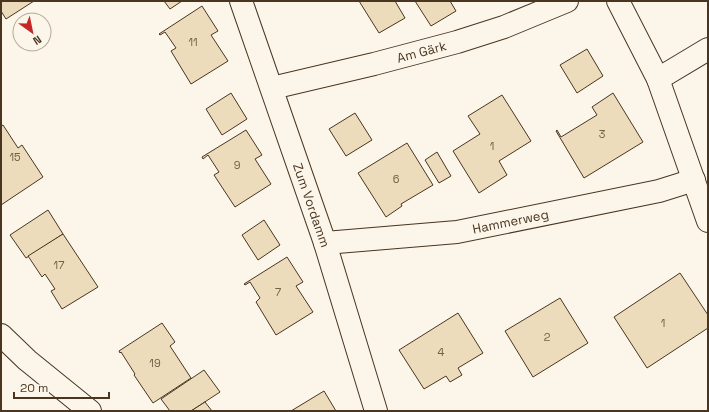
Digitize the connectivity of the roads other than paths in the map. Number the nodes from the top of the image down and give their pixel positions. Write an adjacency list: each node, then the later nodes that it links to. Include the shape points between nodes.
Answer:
1 (241, 1): 6 (street, Zum Vordamm)
2 (567, 1): 6 (street, Am Gärk, via 504,27 457,42)
3 (618, 1): 5 (street)
4 (708, 49): 5 (street)
5 (658, 79): 7 (street)
6 (272, 88): 9 (street, Zum Vordamm)
7 (694, 180): 8 (street); 9 (street, Hammerweg, via 659,191 457,232)
8 (708, 221)
9 (325, 244): 12 (street, Zum Vordamm)
10 (1, 335): 11 (street, via 27,360)
11 (90, 411)
12 (376, 411)

